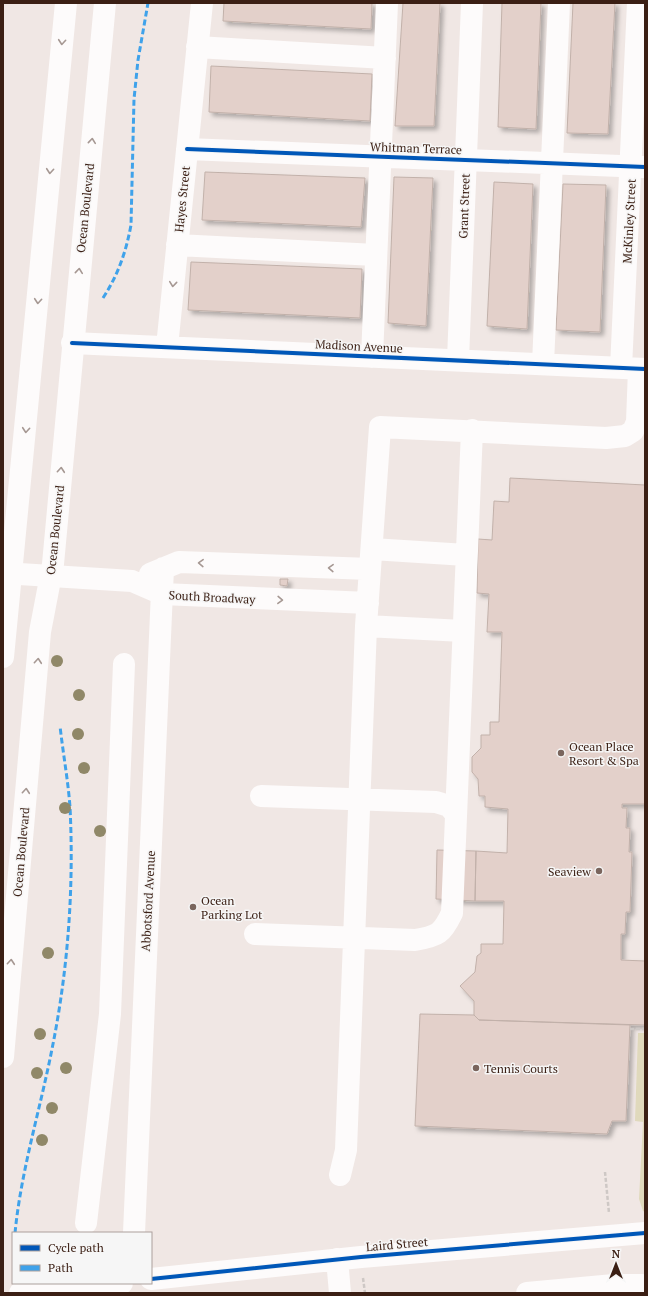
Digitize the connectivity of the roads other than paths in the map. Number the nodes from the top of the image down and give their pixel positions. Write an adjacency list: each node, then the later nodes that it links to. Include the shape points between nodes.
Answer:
1 (66, 3): 27 (street, one-way to 27)
2 (105, 3): 17 (street, Ocean Boulevard, one-way to 2)
3 (202, 3): 8 (street, Hayes Street)
4 (387, 3): 9 (street)
5 (472, 3): 12 (street, Grant Street)
6 (559, 3): 13 (street)
7 (638, 3): 14 (street, McKinley Street)
8 (197, 47): 9 (street); 10 (street, Hayes Street)
9 (385, 58): 11 (street)
10 (187, 148): 11 (street, Whitman Terrace); 15 (street, Hayes Street)
11 (381, 156): 12 (street, Whitman Terrace); 16 (street)
12 (466, 160): 13 (street, Whitman Terrace); 20 (street, Grant Street)
13 (552, 163): 14 (street, Whitman Terrace); 21 (street)
14 (638, 167): 22 (street, McKinley Street)
15 (177, 245): 16 (street); 18 (street, Hayes Street, one-way to 18)
16 (376, 254): 19 (street)
17 (72, 343): 18 (street, Madison Avenue); 28 (street, Ocean Boulevard, one-way to 17)
18 (167, 347): 19 (street, Madison Avenue)
19 (372, 357): 20 (street, Madison Avenue)
20 (458, 360): 21 (street, Madison Avenue)
21 (543, 364): 22 (street, Madison Avenue)
22 (635, 369): 23 (street, McKinley Street, via 637,422 633,432 625,436 606,438)
23 (472, 430): 24 (street); 25 (street, McKinley Street, via 380,427)
24 (466, 555): 25 (street); 33 (street)
25 (371, 559): 26 (street, one-way to 26, via 179,562); 31 (street)
26 (163, 568): 29 (street); 30 (street, Abbotsford Avenue)
27 (7, 574): 28 (street); 34 (street)
28 (51, 576): 29 (street); 43 (street, Ocean Boulevard, one-way to 28, via 40,632)
29 (132, 581): 30 (street, South Broadway)
30 (162, 594): 31 (street, South Broadway, one-way to 31); 42 (street, Abbotsford Avenue)
31 (368, 603): 32 (street)
32 (366, 626): 33 (street); 37 (street)
33 (463, 631): 38 (street)
34 (3, 657)
35 (124, 664): 41 (street)
36 (261, 796): 37 (street)
37 (359, 799): 38 (street, via 436,802 449,806); 40 (street)
38 (455, 813): 40 (street, via 452,913 444,930 433,937 415,940)
39 (255, 934): 40 (street)
40 (354, 938): 44 (street, via 346,1150)
41 (110, 1014): 42 (street); 45 (street)
42 (142, 1017): 46 (street, Abbotsford Avenue)
43 (3, 1057)
44 (340, 1175)
45 (86, 1223)
46 (134, 1232)
47 (645, 1233): 48 (street, Laird Street)
48 (337, 1259): 49 (street, Laird Street); 53 (street)
49 (163, 1283)
50 (643, 1283): 54 (street)
51 (112, 1284): 52 (street)
52 (20, 1293)
53 (340, 1293)
54 (527, 1293)

